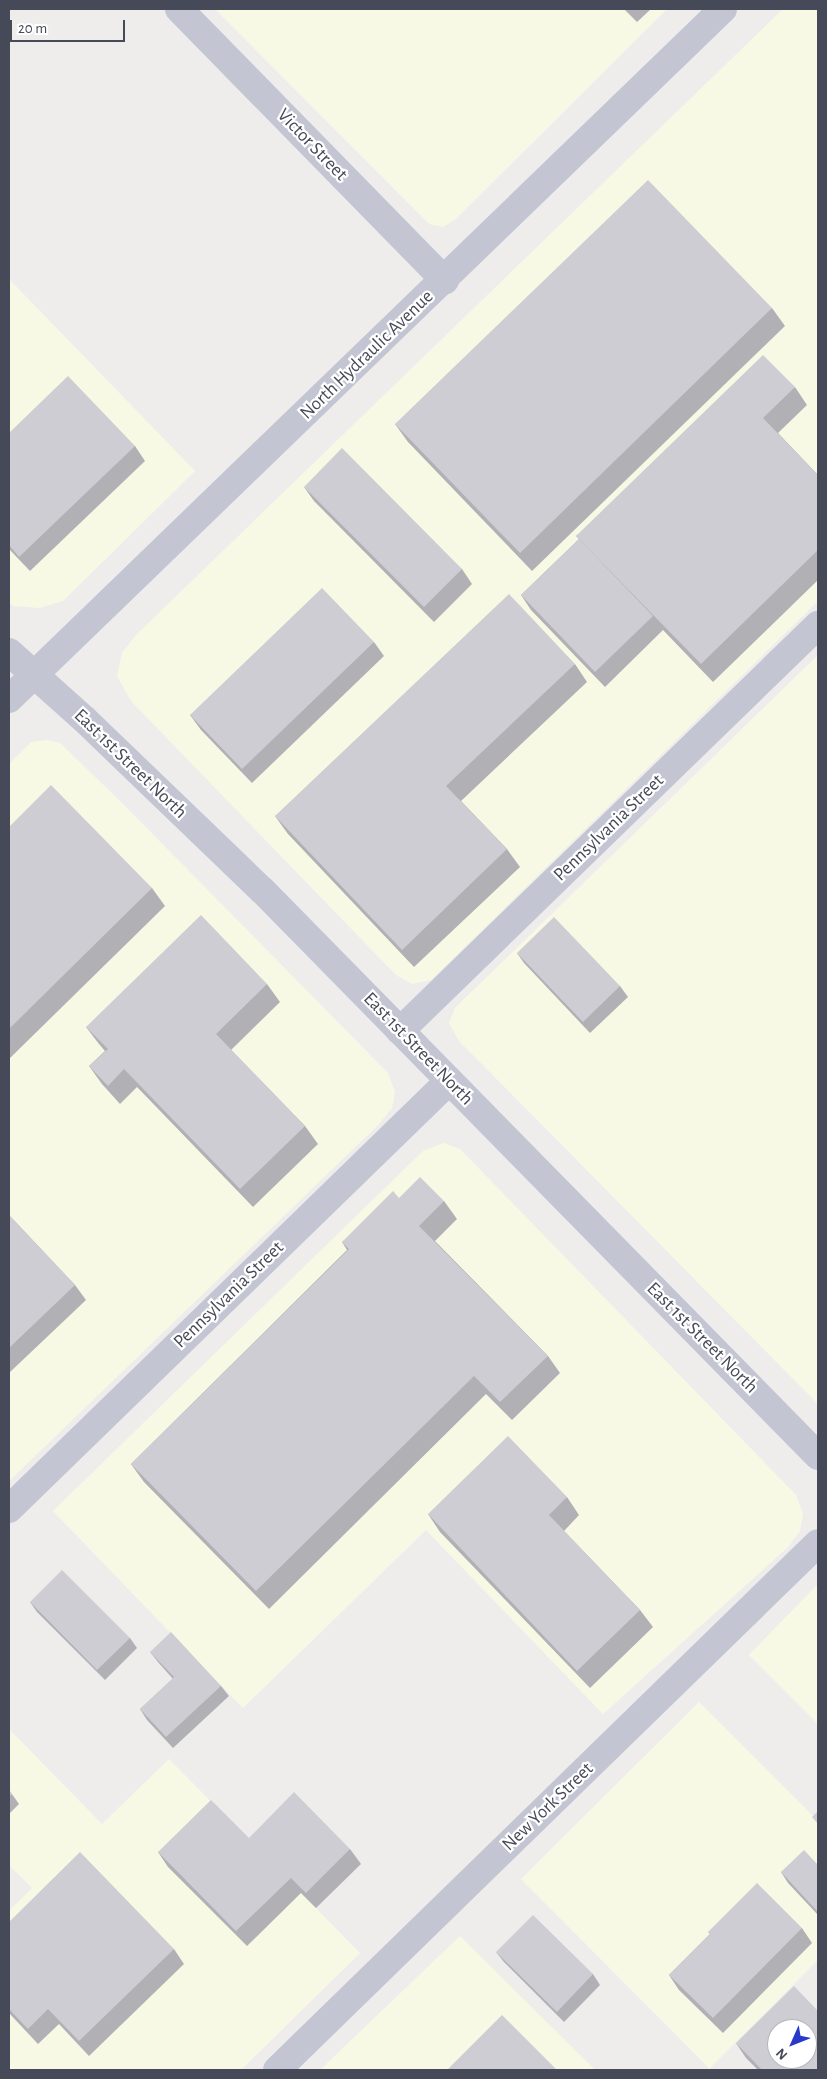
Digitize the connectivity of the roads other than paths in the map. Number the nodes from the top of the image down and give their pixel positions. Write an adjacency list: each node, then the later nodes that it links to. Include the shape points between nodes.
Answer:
1 (178, 9): 3 (street, Victor Street)
2 (723, 9): 3 (street, North Hydraulic Avenue)
3 (445, 281): 6 (street, North Hydraulic Avenue)
4 (815, 636): 8 (street, Pennsylvania Street)
5 (9, 652): 6 (street, East 1st Street North)
6 (34, 675): 7 (street, North Hydraulic Avenue); 8 (street, East 1st Street North, via 263,891)
7 (9, 699)
8 (400, 1031): 9 (street, East 1st Street North)
9 (449, 1081): 10 (street, East 1st Street North); 11 (street, Pennsylvania Street)
10 (818, 1456)
11 (9, 1510)
12 (818, 1543): 13 (street, New York Street)
13 (277, 2070)

